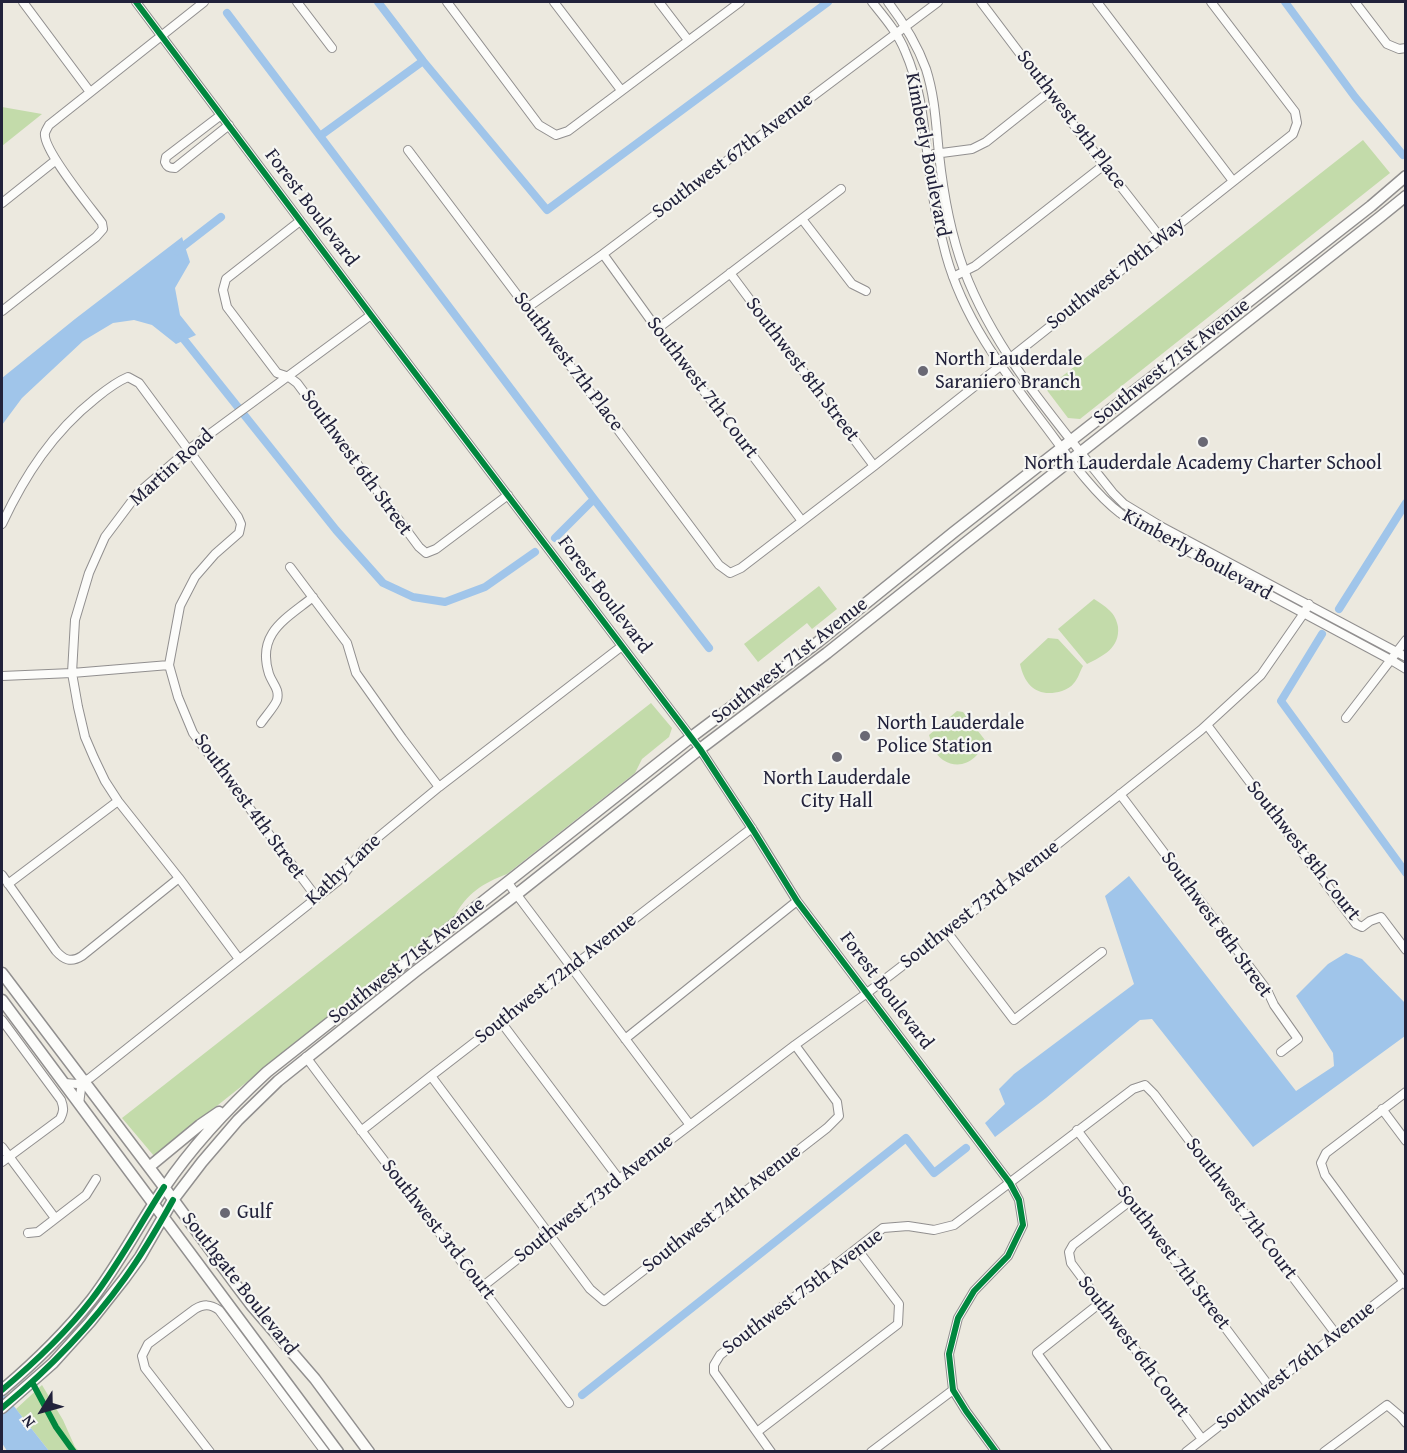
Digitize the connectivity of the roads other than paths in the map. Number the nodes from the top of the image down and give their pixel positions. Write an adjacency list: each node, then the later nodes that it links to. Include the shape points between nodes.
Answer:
1 (22, 2): 23 (street)
2 (136, 2): 18 (street)
3 (204, 2): 18 (street)
4 (297, 2): 20 (street)
5 (447, 2): 22 (street, via 539,125 556,135 568,131)
6 (554, 2): 22 (street)
7 (659, 2): 19 (street)
8 (740, 2): 19 (street)
9 (872, 2): 17 (street, Kimberly Boulevard)
10 (888, 2): 16 (street, Kimberly Boulevard)
11 (938, 2): 16 (street, Southwest 67th Avenue)
12 (981, 2): 24 (street, Southwest 9th Place)
13 (1097, 2): 33 (street)
14 (1211, 2): 33 (street, Southwest 70th Way, via 1295,112 1298,123 1293,134)
15 (1354, 2): 21 (street, via 1387,44)
16 (905, 25): 17 (street, Southwest 67th Avenue); 29 (street, Kimberly Boulevard, via 926,70 935,107)
17 (895, 33): 28 (street, Kimberly Boulevard, via 913,71 922,104); 40 (street, Southwest 67th Avenue)
18 (162, 35): 23 (street); 25 (street, Forest Boulevard)
19 (688, 40): 22 (street)
20 (332, 48)
21 (1402, 48)
22 (621, 90)
23 (90, 92): 30 (street, via 45,133)
24 (1049, 92): 29 (street, via 986,142 972,149); 31 (street, Southwest 9th Place)
25 (221, 115): 26 (street, Forest Boulevard); 26 (street, via 166,157 166,166 175,168)
26 (229, 125): 38 (street, Forest Boulevard)
27 (408, 150): 47 (street, Southwest 7th Place)
28 (927, 154): 29 (street); 43 (street, Kimberly Boulevard, via 937,216)
29 (939, 154): 41 (street, Kimberly Boulevard)
30 (56, 160): 36 (street); 46 (street, via 103,229)
31 (1104, 165): 39 (street, Southwest 9th Place); 41 (street)
32 (1406, 176): 53 (main road, Southwest 71st Avenue)
33 (1233, 181): 39 (street, Southwest 70th Way)
34 (841, 189): 37 (street)
35 (1406, 196): 56 (main road, Southwest 71st Avenue)
36 (2, 203)
37 (802, 219): 42 (street); 44 (street, via 852,284)
38 (300, 221): 48 (street, Forest Boulevard); 52 (street, Southwest 6th Street, via 226,279 223,290 227,307 277,373)
39 (1161, 238): 50 (street, Southwest 70th Way)
40 (603, 254): 47 (street, Southwest 67th Avenue); 49 (street, Southwest 7th Court)
41 (964, 271): 43 (street); 50 (street, Kimberly Boulevard)
42 (730, 273): 49 (street); 58 (street, Southwest 8th Street)
43 (953, 277): 51 (street, Kimberly Boulevard, via 978,332)
44 (866, 291)
45 (2, 296): 46 (street)
46 (5, 308)
47 (527, 308): 63 (street, Southwest 7th Place, via 718,565)
48 (371, 315): 52 (street, Martin Road); 59 (street, Forest Boulevard)
49 (657, 329): 60 (street, Southwest 7th Court)
50 (1009, 359): 51 (street, Southwest 70th Way); 53 (street, Kimberly Boulevard)
51 (1000, 366): 54 (street, Kimberly Boulevard); 58 (street, Southwest 70th Way)
52 (289, 377): 55 (street, Martin Road); 59 (street, Southwest 6th Street, via 426,553)
53 (1072, 441): 54 (main road, Southwest 71st Avenue); 56 (street, Kimberly Boulevard)
54 (1062, 448): 57 (street, Kimberly Boulevard); 79 (main road, Southwest 71st Avenue)
55 (188, 450): 61 (street, via 139,383 128,377 76,414 48,445 16,494); 72 (street, Southwest 4th Street, via 242,524 239,533 195,577 180,606); 74 (street, Martin Road, via 138,493 105,537 75,620)
56 (1082, 453): 57 (main road, Southwest 71st Avenue); 65 (street, Kimberly Boulevard, via 1124,504)
57 (1072, 460): 66 (street, Kimberly Boulevard, via 1120,513); 80 (main road, Southwest 71st Avenue)
58 (874, 466): 60 (street, Southwest 70th Way)
59 (507, 495): 68 (street, Forest Boulevard)
60 (802, 521): 63 (street, Southwest 70th Way)
61 (2, 525)
62 (290, 567): 64 (street)
63 (730, 573)
64 (314, 597): 77 (street, via 278,625 267,641 265,657 277,700); 81 (street, via 347,643 356,673)
65 (1309, 604): 66 (street, Southwest 73rd Avenue); 69 (street, Kimberly Boulevard)
66 (1304, 613): 71 (street, Kimberly Boulevard); 78 (street, Southwest 73rd Avenue, via 1261,675)
67 (1406, 639): 69 (street)
68 (622, 646): 79 (street, Forest Boulevard); 81 (street, Kathy Lane)
69 (1397, 651): 70 (street, Kimberly Boulevard); 71 (street)
70 (1406, 657)
71 (1391, 660): 73 (street, Kimberly Boulevard); 76 (street)
72 (169, 665): 74 (street); 90 (street, Southwest 4th Street, via 193,733)
73 (1406, 669)
74 (72, 673): 75 (street); 83 (street, Martin Road, via 85,737)
75 (2, 676)
76 (1347, 718)
77 (261, 723)
78 (1207, 725): 82 (street, Southwest 73rd Avenue); 93 (street, Southwest 8th Court, via 1356,924 1362,927 1381,917)
79 (690, 738): 80 (street, Forest Boulevard); 87 (main road, Southwest 71st Avenue)
80 (700, 749): 84 (street, Forest Boulevard); 89 (main road, Southwest 71st Avenue)
81 (440, 787): 90 (street, Kathy Lane, via 364,848 338,881)
82 (1120, 794): 92 (street, Southwest 73rd Avenue); 104 (street, Southwest 8th Street, via 1267,990 1298,1040)
83 (118, 801): 86 (street, Martin Road); 88 (street)
84 (752, 828): 91 (street, Forest Boulevard); 96 (street, Southwest 72nd Avenue)
85 (2, 875): 88 (street)
86 (180, 878): 88 (street, via 82,956 71,960 56,951); 95 (street, Martin Road)
87 (508, 882): 89 (street); 106 (main road, Southwest 71st Avenue)
88 (8, 884)
89 (517, 894): 96 (street); 105 (main road, Southwest 71st Avenue)
90 (317, 898): 95 (street, Kathy Lane)
91 (797, 901): 98 (street, Forest Boulevard); 102 (street)
92 (947, 932): 94 (street, via 1014,1020); 98 (street, Southwest 73rd Avenue)
93 (1406, 950)
94 (1102, 952)
95 (239, 959): 108 (street, Kathy Lane)
96 (571, 967): 101 (street, Southwest 72nd Avenue); 102 (street)
97 (2, 973): 108 (main road, Southgate Boulevard)
98 (867, 993): 103 (street, Southwest 73rd Avenue); 125 (street, Forest Boulevard)
99 (2, 1000): 109 (main road, Southgate Boulevard)
100 (2, 1020): 121 (street, via 64,1108 60,1119)
101 (501, 1022): 107 (street, Southwest 72nd Avenue); 124 (street)
102 (625, 1039): 116 (street)
103 (795, 1045): 116 (street, Southwest 73rd Avenue); 133 (street, Southwest 74th Avenue, via 837,1102 839,1116 604,1301 590,1289)
104 (1281, 1052)
105 (306, 1057): 112 (main road, Southwest 71st Avenue); 118 (street, Southwest 3rd Court)
106 (267, 1072): 112 (main road, via 262,1082); 113 (main road, Southwest 71st Avenue)
107 (431, 1076): 118 (street, Southwest 72nd Avenue); 133 (street)
108 (84, 1082): 109 (street); 114 (street); 122 (main road, Southgate Boulevard)
109 (64, 1083): 114 (main road, Southgate Boulevard)
110 (1145, 1085): 117 (street, Southwest 75th Avenue, via 1133,1089); 138 (street, Southwest 7th Court)
111 (1406, 1092): 115 (street)
112 (263, 1095): 127 (main road, Southwest 71st Avenue, via 217,1144)
113 (237, 1100): 122 (main road); 126 (main road, Southwest 71st Avenue)
114 (80, 1104): 129 (main road, Southgate Boulevard)
115 (1382, 1109): 119 (street); 135 (street, via 1326,1153 1321,1163 1325,1175)
116 (690, 1125): 124 (street, Southwest 73rd Avenue)
117 (1077, 1130): 125 (street, Southwest 75th Avenue); 128 (street, Southwest 7th Street)
118 (361, 1131): 136 (street, Southwest 3rd Court)
119 (1406, 1141)
120 (2, 1147): 121 (street)
121 (5, 1160): 131 (street)
122 (149, 1167): 126 (main road, Southgate Boulevard)
123 (96, 1179): 131 (street, via 86,1195)
124 (619, 1179): 133 (street, Southwest 73rd Avenue)
125 (1010, 1183): 134 (street, Southwest 75th Avenue, via 954,1225 934,1230 883,1228); 141 (street, Forest Boulevard, via 1020,1200 1023,1225 1008,1256 974,1291 958,1318 949,1354)
126 (164, 1187): 127 (main road, Southgate Boulevard); 129 (main road, Southwest 71st Avenue)
127 (173, 1200): 130 (main road, Southwest 71st Avenue); 150 (main road, Southgate Boulevard)
128 (1130, 1201): 137 (street, Southwest 6th Court, via 1072,1245 1069,1252 1071,1263); 139 (street, Southwest 7th Street)
129 (154, 1203): 130 (main road, Southgate Boulevard); 140 (main road, Southwest 71st Avenue, via 91,1300)
130 (164, 1216): 143 (main road, Southwest 71st Avenue, via 140,1257 72,1343); 149 (main road, Southgate Boulevard)
131 (55, 1218): 132 (street, via 38,1232)
132 (28, 1233)
133 (550, 1234): 136 (street, Southwest 73rd Avenue)
134 (857, 1249): 145 (street, Southwest 75th Avenue, via 720,1355 714,1365 714,1372); 145 (street, via 899,1304 898,1324)
135 (1405, 1282): 138 (street, Southwest 76th Avenue)
136 (482, 1287): 142 (street, Southwest 3rd Court)
137 (1100, 1303): 146 (street, Southwest 6th Court); 154 (street, via 1037,1353)
138 (1335, 1334): 139 (street, Southwest 76th Avenue)
139 (1269, 1386): 146 (street, Southwest 76th Avenue)
140 (4, 1389)
141 (953, 1390): 152 (street); 153 (street)
142 (569, 1403)
143 (2, 1408)
144 (1406, 1423): 156 (street, via 1387,1405)
145 (757, 1432): 151 (street)
146 (1202, 1439): 155 (street, Southwest 76th Avenue)
147 (210, 1452): 148 (street, via 146,1368 142,1356 148,1344 204,1305 219,1310)
148 (325, 1452)
149 (338, 1452)
150 (369, 1452)
151 (771, 1452)
152 (871, 1452)
153 (996, 1452)
154 (1108, 1452)
155 (1186, 1452)
156 (1324, 1452)

